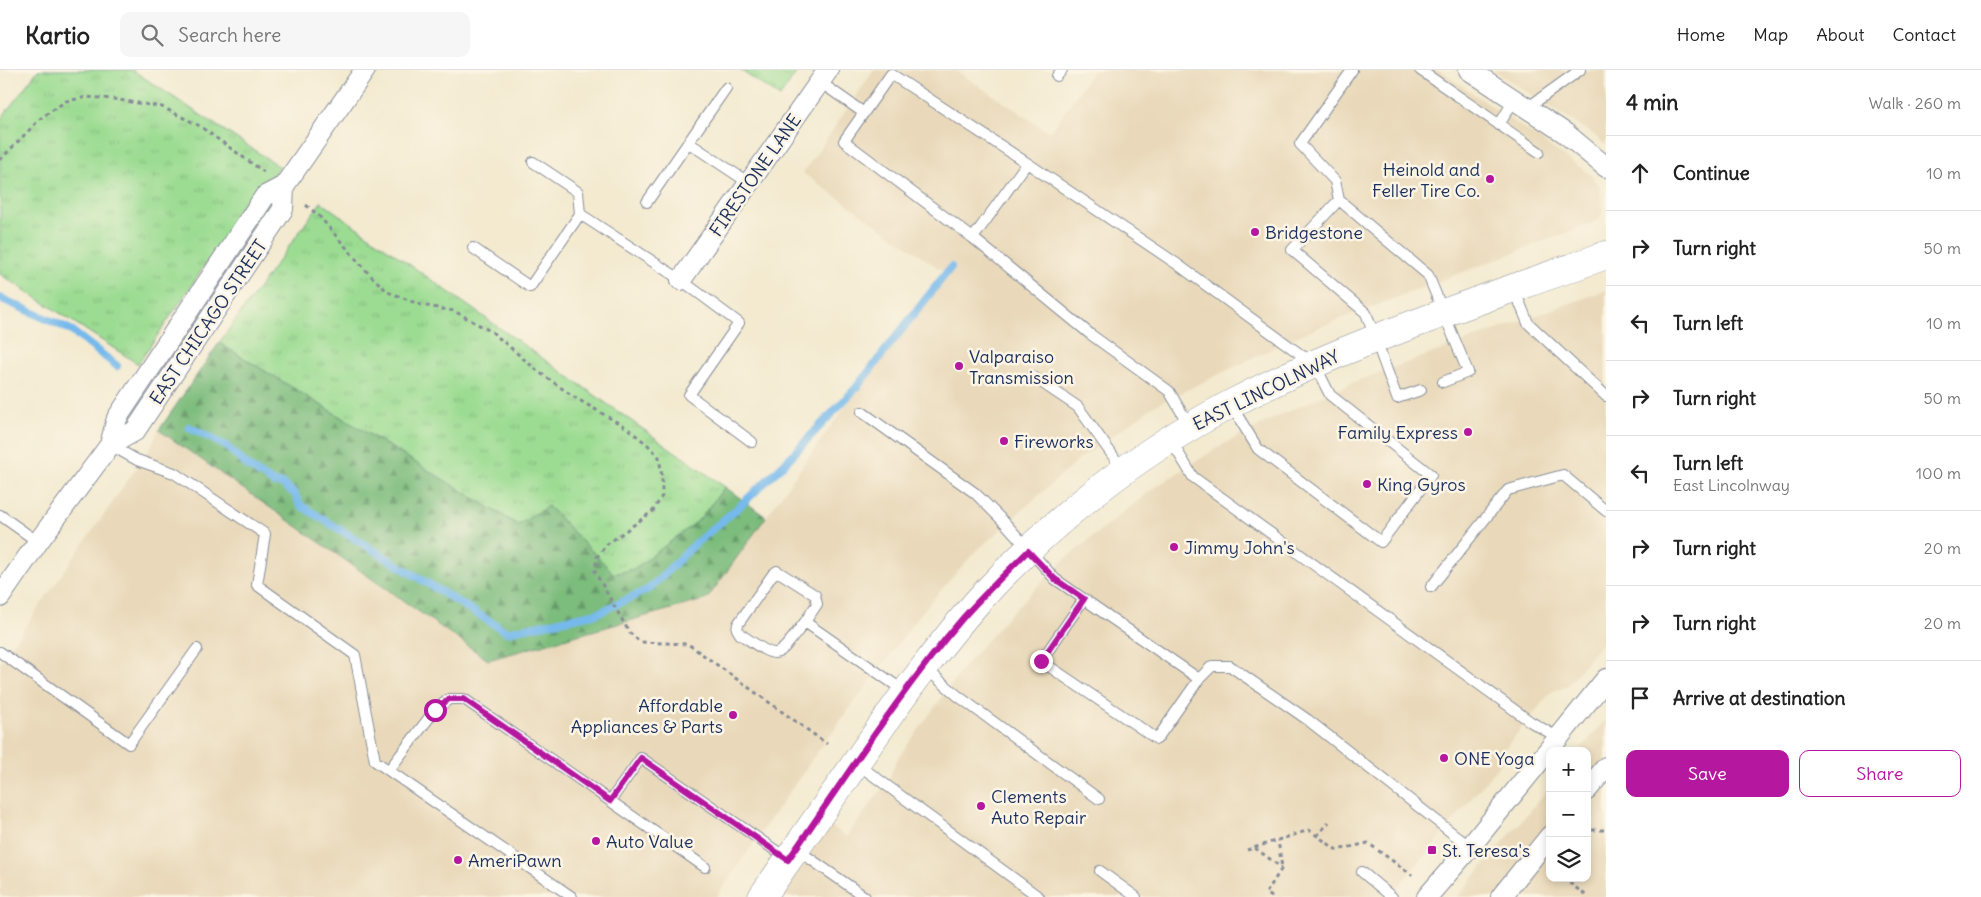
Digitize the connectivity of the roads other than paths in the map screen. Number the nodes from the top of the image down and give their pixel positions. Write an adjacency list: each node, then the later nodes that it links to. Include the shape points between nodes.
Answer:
1 (365, 70): 36 (street, EAST CHICAGO STREET, via 284,186 265,196 117,418)
2 (1352, 70): 17 (lane, via 1300,144 1335,181)
3 (1420, 70): 10 (lane)
4 (1469, 70): 8 (street)
5 (1580, 70): 8 (lane)
6 (824, 76): 9 (lane); 16 (street, FIRESTONE LANE)
7 (726, 88): 11 (lane)
8 (1521, 104): 10 (lane); 15 (street)
9 (864, 113): 14 (lane, via 891,74); 20 (lane, via 844,141)
10 (1499, 125): 12 (lane)
11 (689, 143): 16 (lane); 18 (lane)
12 (1539, 152)
13 (533, 162): 19 (lane, via 578,192)
14 (1027, 163): 20 (lane); 27 (lane, via 1177,264)
15 (1606, 166)
16 (749, 183): 23 (street, FIRESTONE LANE)
17 (1339, 200): 25 (lane, via 1428,275); 26 (lane, via 1292,250 1366,313)
18 (647, 202)
19 (580, 214): 21 (lane, via 530,287); 23 (lane)
20 (973, 238): 34 (lane, via 1090,334 1169,391)
21 (473, 248)
22 (1606, 255): 24 (main road, EAST LINCOLNWAY)
23 (681, 280): 35 (lane, via 739,323 689,395)
24 (1514, 288): 25 (main road, EAST LINCOLNWAY); 31 (lane, via 1528,324)
25 (1444, 314): 26 (main road, EAST LINCOLNWAY); 29 (lane, via 1468,372)
26 (1376, 340): 27 (main road, EAST LINCOLNWAY); 30 (lane, via 1397,398)
27 (1315, 365): 32 (main road, EAST LINCOLNWAY); 32 (lane, via 1330,395 1431,475 1382,542 1258,449)
28 (1032, 376): 37 (lane, via 1078,407)
29 (1443, 382)
30 (1421, 390)
31 (1606, 396)
32 (1230, 404): 34 (main road, EAST LINCOLNWAY)
33 (862, 412): 41 (lane, via 975,493 1005,522)
34 (1180, 433): 37 (main road, EAST LINCOLNWAY); 52 (lane, via 1193,478 1531,722)
35 (752, 442)
36 (110, 445): 40 (street, EAST CHICAGO STREET); 55 (lane, via 137,460 174,473 265,534 257,585 355,655 375,761)
37 (1124, 471): 41 (main road, EAST LINCOLNWAY)
38 (1606, 511): 42 (lane, via 1563,475 1508,490)
39 (0, 515): 40 (lane)
40 (38, 542): 43 (street, EAST CHICAGO STREET)
41 (1028, 551): 44 (lane, via 1055,579); 48 (main road, EAST LINCOLNWAY, via 963,618)
42 (1431, 587)
43 (0, 597)
44 (1084, 599): 49 (lane); 49 (lane, via 1041,661 1157,739)
45 (805, 622): 45 (lane, via 776,654 769,653 737,629 777,571 816,595 817,604); 51 (lane)
46 (197, 650): 47 (lane, via 129,744)
47 (0, 652)
48 (924, 668): 51 (main road, EAST LINCOLNWAY); 57 (lane)
49 (1199, 679): 60 (lane, via 1212,666 1230,666 1308,720)
50 (1606, 679): 52 (street)
51 (905, 692): 53 (main road, EAST LINCOLNWAY)
52 (1559, 738): 60 (street)
53 (856, 763): 61 (main road, EAST LINCOLNWAY); 68 (lane)
54 (1606, 767): 56 (street)
55 (389, 770): 58 (lane, via 435,710 449,699 464,699); 65 (lane)
56 (1591, 785)
57 (1099, 799)
58 (610, 801): 61 (lane, via 641,758); 62 (lane)
59 (1549, 837): 72 (street)
60 (1470, 847): 71 (street)
61 (792, 854): 66 (main road, EAST LINCOLNWAY); 67 (lane)
62 (705, 867)
63 (1100, 871): 69 (lane)
64 (1362, 872): 70 (lane)
65 (572, 897)
66 (762, 897)
67 (865, 897)
68 (1039, 897)
69 (1136, 897)
70 (1392, 897)
71 (1427, 897)
72 (1500, 897)

